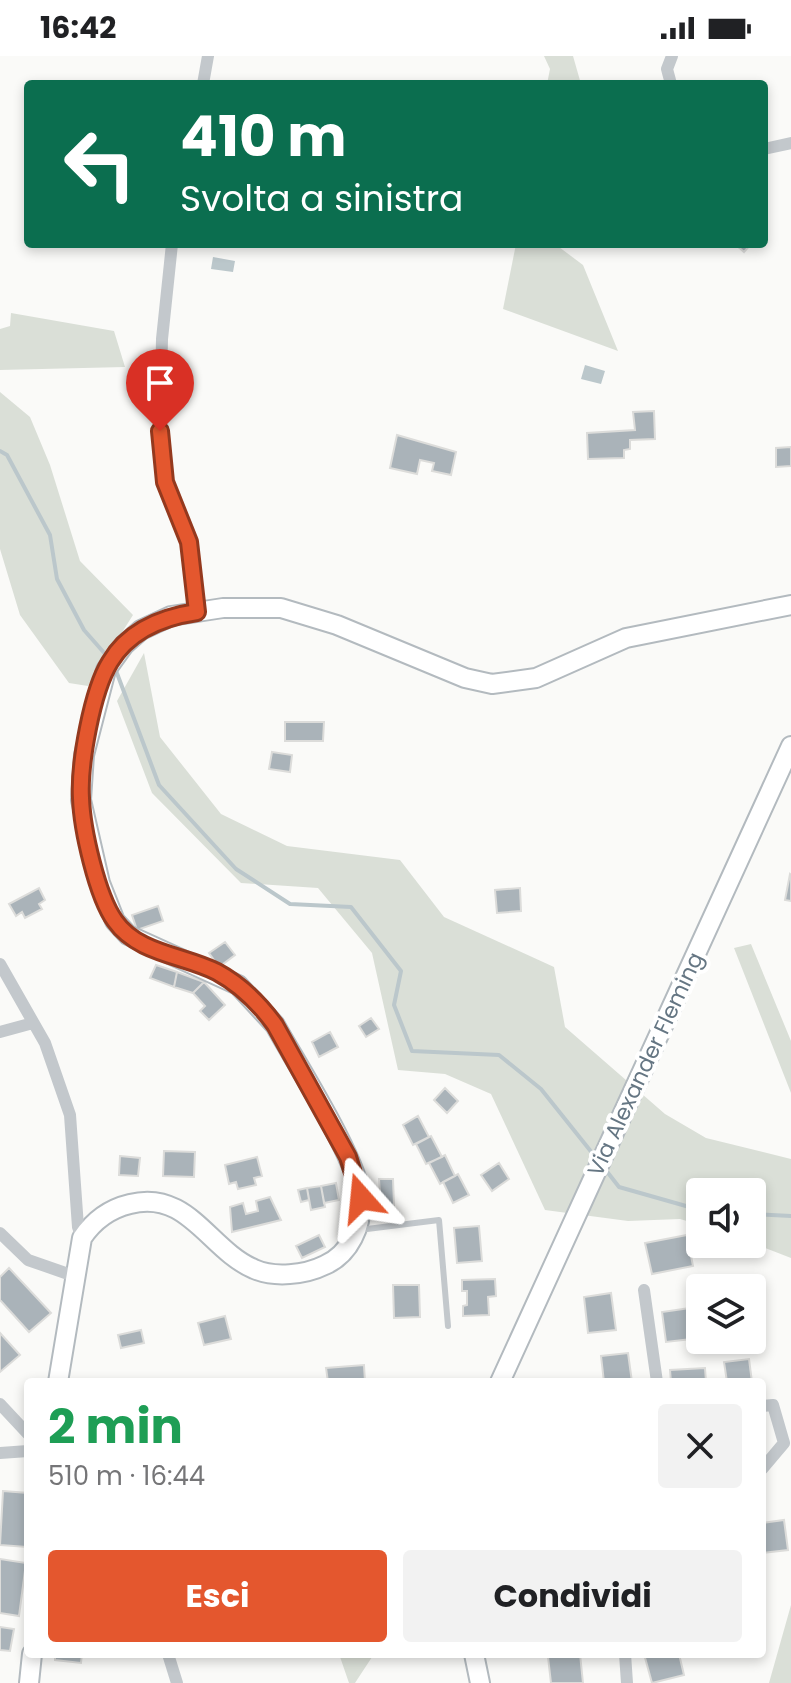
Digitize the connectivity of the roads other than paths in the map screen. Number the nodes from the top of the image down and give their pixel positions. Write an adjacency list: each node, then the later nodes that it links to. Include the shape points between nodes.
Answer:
1 (208, 56): 3 (street)
2 (672, 56): 4 (street)
3 (204, 80)
4 (670, 80)
5 (791, 143): 6 (street)
6 (768, 148)
7 (172, 248): 9 (street, via 160,431 165,482 189,542)
8 (790, 605): 9 (street, via 626,638 536,678 492,684 281,608)
9 (197, 612): 14 (street, via 171,616 141,630 110,661 83,766 84,823 107,905 128,935 238,985 275,1025 348,1157 361,1198)
10 (791, 746): 21 (street, Via Alexander Fleming)
11 (0, 964): 12 (street)
12 (33, 1023): 13 (street); 16 (street, via 70,1115)
13 (0, 1032)
14 (356, 1230): 16 (street, via 339,1258 284,1274 254,1270 191,1216 155,1202 106,1213); 19 (lane, via 439,1220)
15 (0, 1233): 17 (street, via 28,1260)
16 (82, 1238): 17 (street)
17 (74, 1276): 20 (street)
18 (644, 1290): 22 (street)
19 (448, 1326)
20 (59, 1378)
21 (502, 1378)
22 (656, 1378)
23 (0, 1404): 25 (street)
24 (766, 1406): 26 (street, via 773,1405)
25 (24, 1430)
26 (788, 1443): 29 (street)
27 (24, 1451): 28 (street)
28 (0, 1453)
29 (766, 1465)
30 (32, 1658): 34 (street)
31 (169, 1658): 35 (street)
32 (475, 1658): 36 (street)
33 (625, 1658): 37 (street)
34 (29, 1683)
35 (177, 1683)
36 (480, 1683)
37 (627, 1683)

